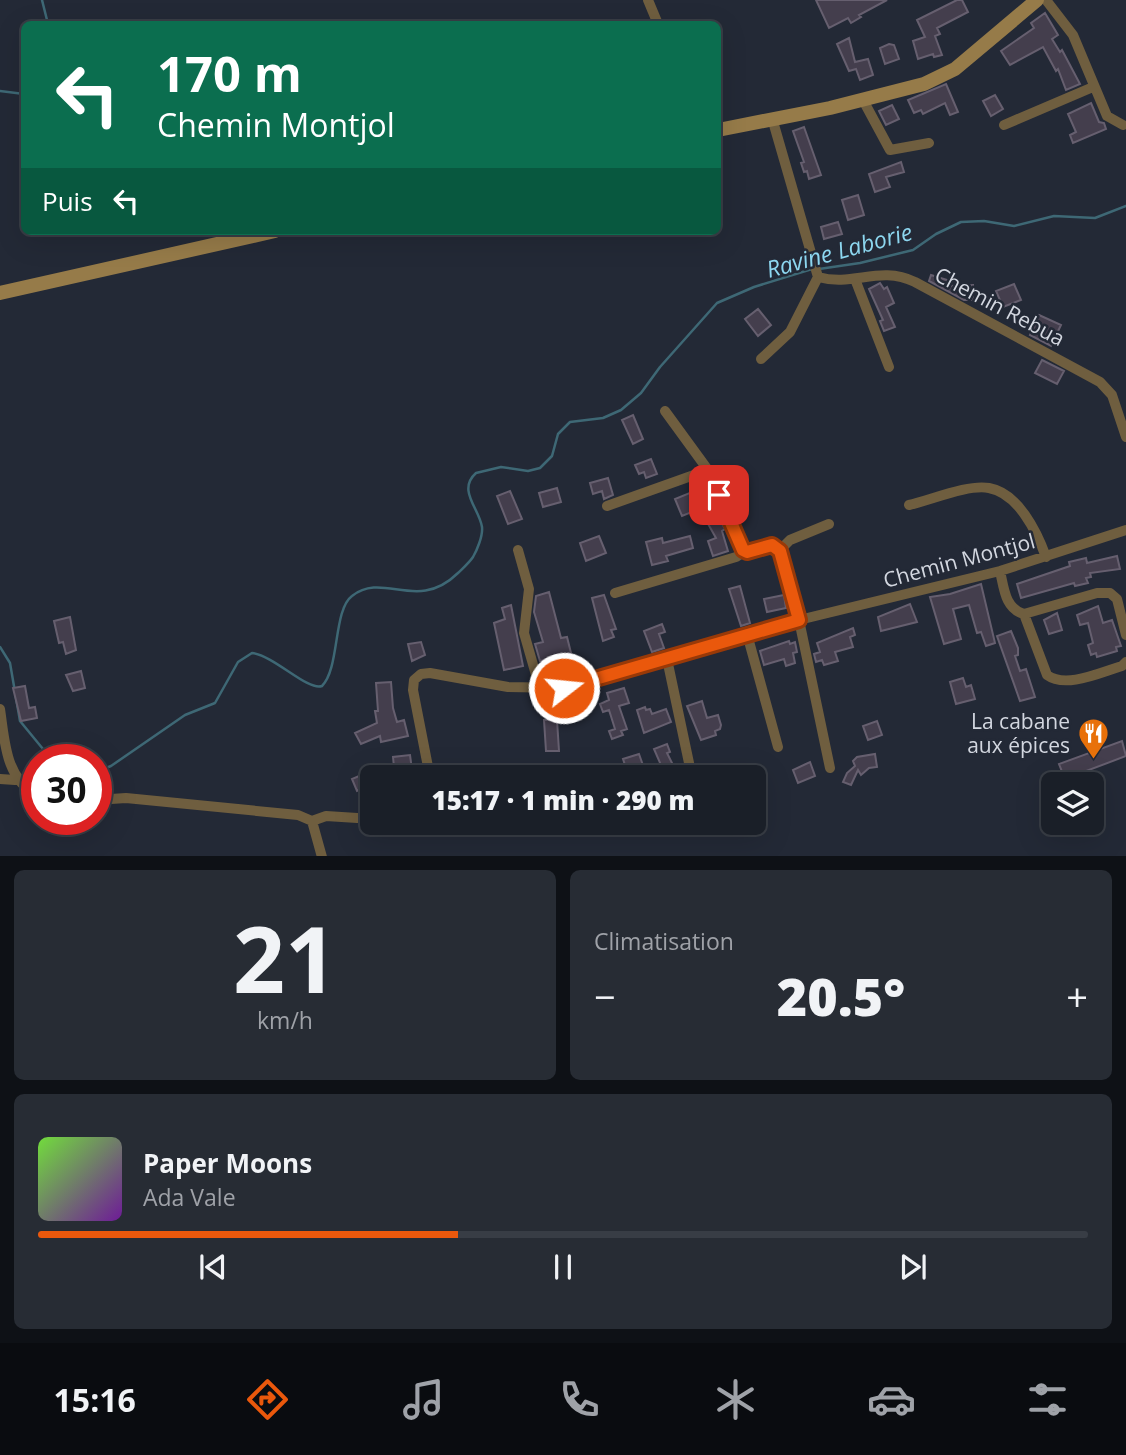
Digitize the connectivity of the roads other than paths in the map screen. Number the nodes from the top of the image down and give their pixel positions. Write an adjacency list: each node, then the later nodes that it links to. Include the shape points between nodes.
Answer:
1 (648, 0): 4 (street)
2 (1037, 0): 6 (street, via 948,73 924,85)
3 (1046, 0): 5 (street, via 1073,35)
4 (657, 21)
5 (1093, 87): 8 (street); 9 (street, via 1107,116)
6 (863, 100): 7 (street); 11 (street, via 890,150)
7 (772, 118): 10 (street); 13 (street)
8 (1004, 125)
9 (1123, 125)
10 (721, 129)
11 (929, 143)
12 (257, 235): 15 (street)
13 (817, 275): 14 (street, Chemin Rebua, via 839,282); 16 (street, via 790,332)
14 (855, 279): 17 (street); 19 (street, Chemin Rebua, via 890,273 903,276 1100,382 1112,395)
15 (0, 292)
16 (761, 359)
17 (889, 367)
18 (665, 411): 20 (street)
19 (1126, 437)
20 (708, 470): 22 (street); 26 (street)
21 (909, 505): 28 (street, via 991,488 1024,514)
22 (607, 506)
23 (829, 524): 27 (street, via 790,540)
24 (1126, 530): 28 (street, Chemin Montjol)
25 (518, 550): 37 (street, via 529,589 524,633)
26 (745, 551): 27 (street, via 769,545); 30 (street)
27 (780, 551): 32 (street)
28 (1046, 557): 29 (street, Chemin Montjol)
29 (1000, 571): 31 (street, via 1008,602); 32 (street, Chemin Montjol)
30 (615, 593)
31 (1024, 614): 34 (street, via 1110,593 1117,599); 36 (street, via 1047,675 1053,679 1068,680)
32 (799, 620): 33 (street, Chemin Montjol); 42 (street)
33 (747, 634): 35 (street, Chemin Montjol); 39 (street)
34 (1126, 635)
35 (667, 659): 37 (street, Chemin Montjol, via 564,688); 41 (street)
36 (1126, 662)
37 (540, 689): 40 (street, Chemin Montjol, via 430,673 418,676 413,690)
38 (0, 709): 44 (street)
39 (778, 747)
40 (428, 765)
41 (689, 765)
42 (830, 768)
43 (0, 779): 44 (street)
44 (15, 780): 45 (street)
45 (21, 784)
46 (112, 799): 48 (street, via 259,810)
47 (360, 818): 48 (street, via 326,816)
48 (312, 821): 49 (street)
49 (323, 856)

